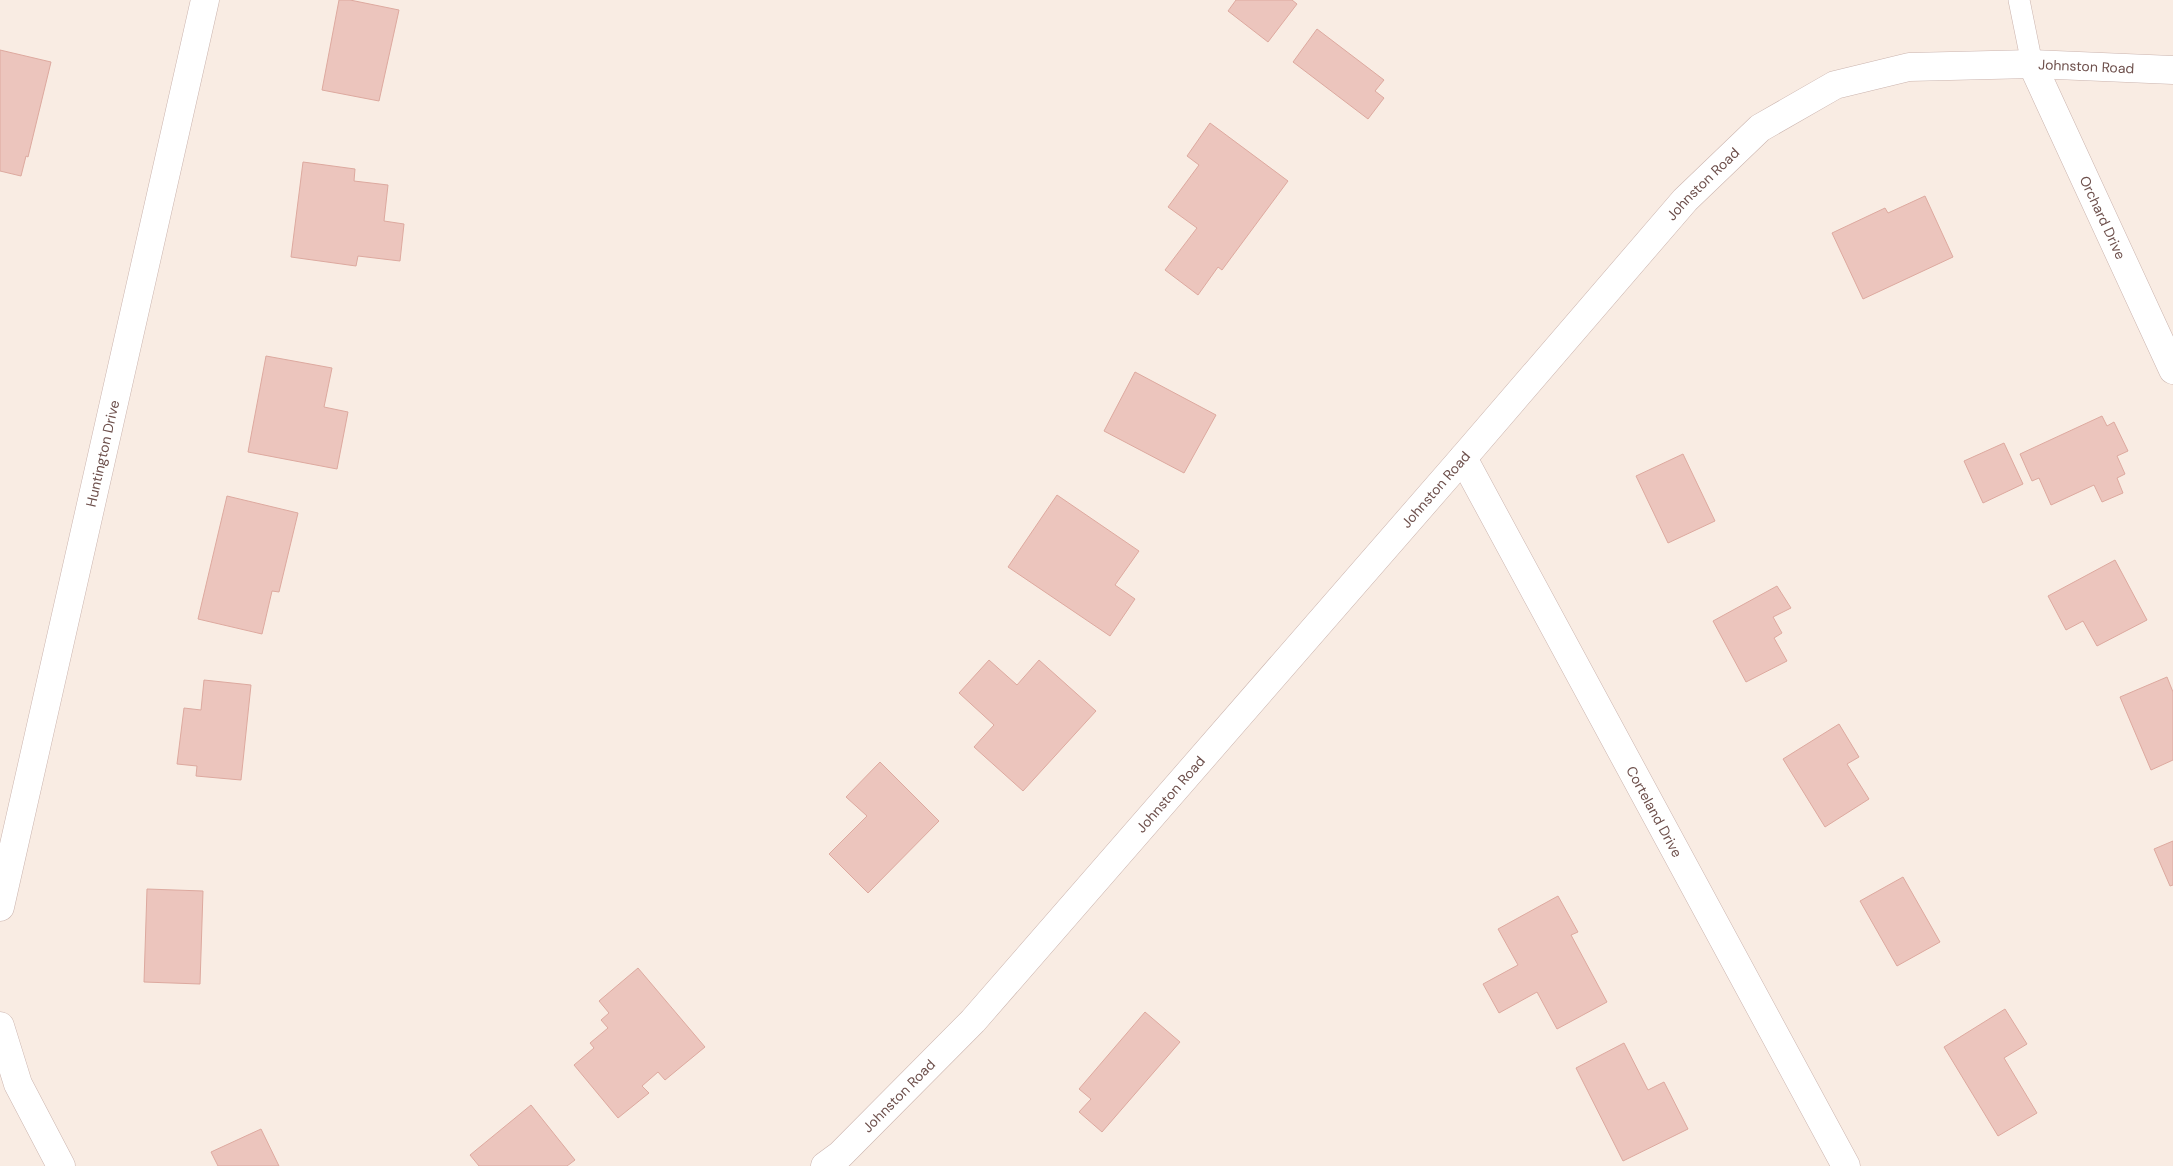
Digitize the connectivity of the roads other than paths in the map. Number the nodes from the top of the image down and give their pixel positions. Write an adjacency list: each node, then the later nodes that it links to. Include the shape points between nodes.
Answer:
1 (205, 0): 7 (street, Huntington Drive)
2 (2018, 0): 3 (lane)
3 (2032, 64): 4 (street, Johnston Road); 5 (street, Orchard Drive); 6 (street, Johnston Road, via 1909,67 1835,85 1760,128 1685,200)
4 (2173, 70)
5 (2173, 370)
6 (1463, 458): 9 (street, Johnston Road, via 973,1021); 11 (street, Corteland Drive)
7 (0, 907)
8 (0, 1026): 10 (street, via 18,1084)
9 (835, 1162)
10 (61, 1166)
11 (1846, 1166)

